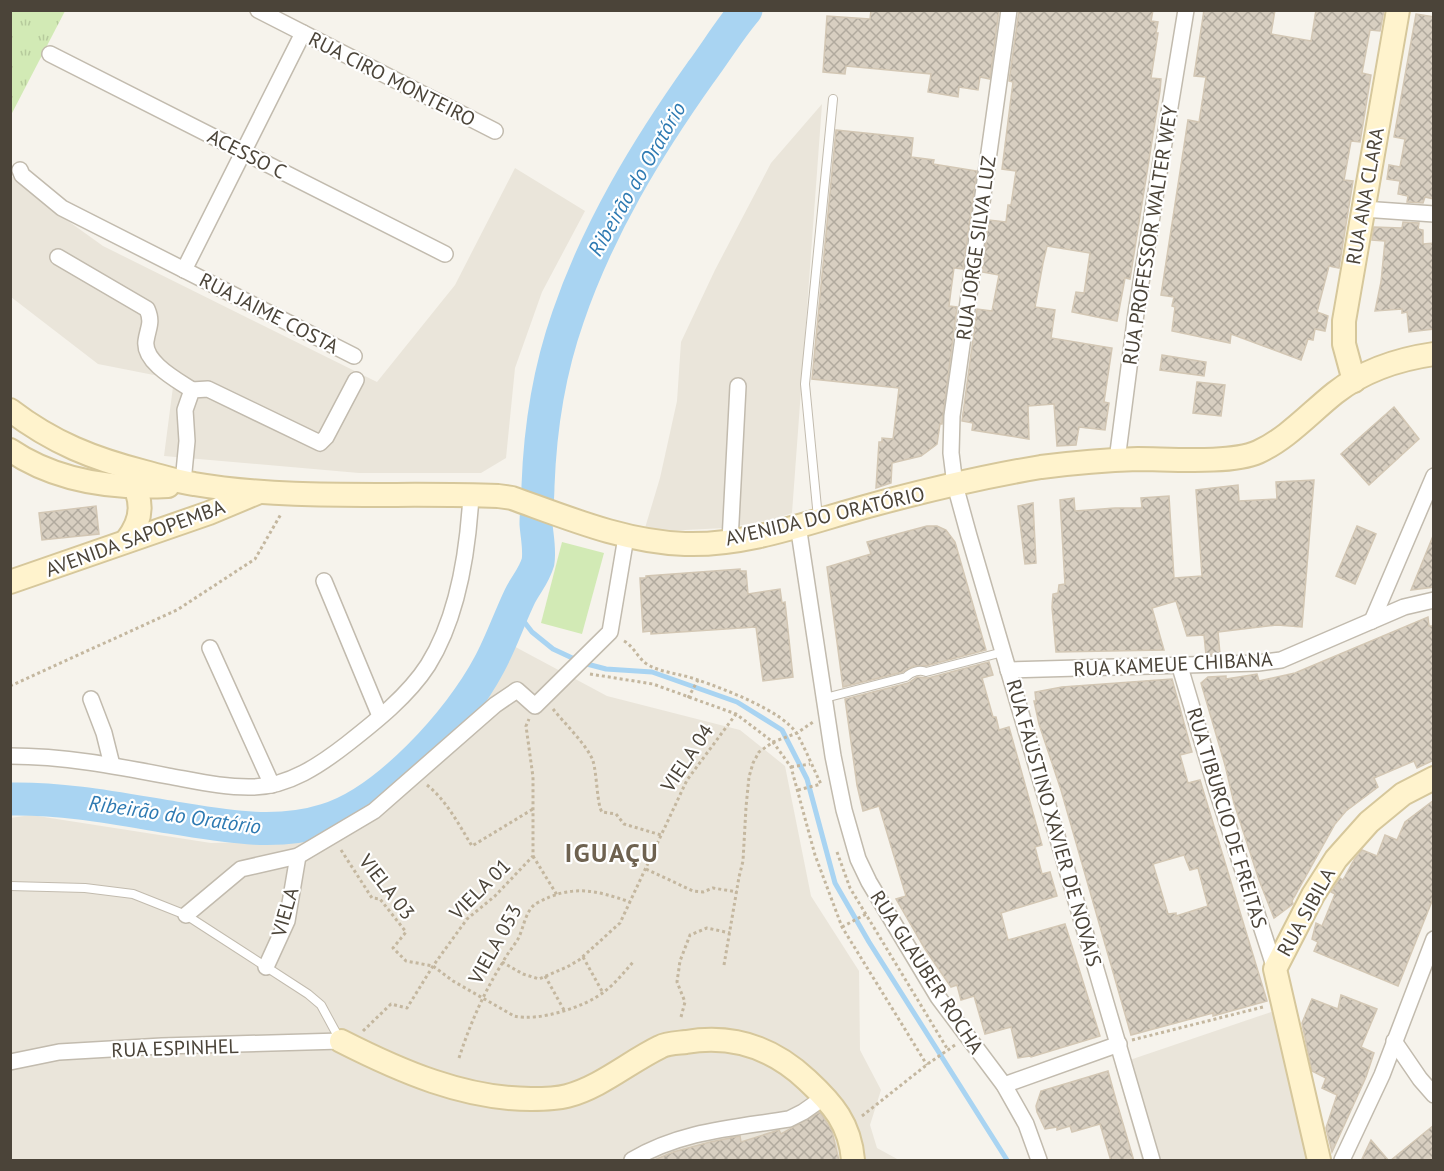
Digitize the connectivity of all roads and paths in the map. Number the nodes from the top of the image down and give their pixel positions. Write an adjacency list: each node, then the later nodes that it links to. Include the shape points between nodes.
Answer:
1 (258, 10): 5 (street, RUA CIRO MONTEIRO)
2 (1009, 10): 28 (street, RUA JORGE SILVA LUZ, via 952,416)
3 (1186, 10): 24 (street, RUA PROFESSOR WALTER WEY, via 1136,313)
4 (1398, 10): 11 (main road, RUA ANA CLARA)
5 (303, 33): 8 (street, RUA CIRO MONTEIRO); 9 (street, RUA JAIME COSTA)
6 (50, 54): 9 (street, ACESSO C)
7 (833, 99): 33 (lane, via 805,384)
8 (495, 131)
9 (244, 152): 13 (street, ACESSO C); 15 (street, RUA JAIME COSTA)
10 (20, 170): 15 (street, RUA JAIME COSTA, via 62,208)
11 (1363, 209): 12 (street); 19 (main road, RUA ANA CLARA, via 1344,321 1344,344)
12 (1434, 214)
13 (445, 254)
14 (58, 257): 21 (street, via 147,309 152,319 145,344 154,363)
15 (184, 270): 17 (street, RUA JAIME COSTA)
16 (1434, 354): 19 (main road, AVENIDA DO ORATÓRIO, via 1408,358)
17 (354, 356)
18 (356, 380): 21 (street, via 320,443 208,389)
19 (1354, 381): 24 (main road, AVENIDA DO ORATÓRIO, via 1258,452 1234,459)
20 (738, 386): 36 (street)
21 (192, 390): 27 (street, via 185,410)
22 (15, 416): 25 (main road, AVENIDA DO ORATÓRIO, via 71,448)
23 (10, 450): 29 (main road, via 65,476 94,484)
24 (1117, 460): 28 (main road, AVENIDA DO ORATÓRIO, via 1041,467)
25 (123, 466): 27 (main road, AVENIDA DO ORATÓRIO); 29 (main road)
26 (1434, 476): 40 (street)
27 (188, 483): 29 (main road); 30 (main road, AVENIDA DO ORATÓRIO)
28 (955, 485): 33 (main road, AVENIDA DO ORATÓRIO); 43 (street, RUA FAUSTINO XAVIER DE NOVAIS)
29 (135, 487): 35 (main road, via 140,515)
30 (260, 492): 31 (main road, AVENIDA DO ORATÓRIO); 35 (main road, AVENIDA SAPOPEMBA)
31 (292, 494): 32 (main road, AVENIDA DO ORATÓRIO); 48 (path, via 255,559 177,610)
32 (471, 495): 34 (main road, AVENIDA DO ORATÓRIO, via 512,498); 54 (street, via 466,552 456,598 438,646 412,685)
33 (808, 523): 36 (main road, AVENIDA DO ORATÓRIO); 50 (street, RUA GLAUBER ROCHA)
34 (619, 535): 36 (main road, AVENIDA DO ORATÓRIO, via 685,544); 41 (street)
35 (128, 540): 38 (main road, AVENIDA SAPOPEMBA)
36 (730, 541)
37 (324, 581): 54 (street)
38 (10, 582)
39 (1434, 600): 40 (street, RUA KAMEUE CHIBANA)
40 (1372, 621): 45 (street, RUA KAMEUE CHIBANA, via 1281,660)
41 (610, 632): 44 (street); 47 (path, via 633,646 651,667)
42 (210, 648): 63 (street)
43 (1003, 651): 46 (street, RUA FAUSTINO XAVIER DE NOVAIS); 50 (lane)
44 (577, 665): 49 (path, via 653,684); 52 (street)
45 (1180, 667): 46 (street, RUA KAMEUE CHIBANA); 87 (street, RUA TIBURCIO DE FREITAS)
46 (1008, 670): 96 (street, RUA FAUSTINO XAVIER DE NOVAIS)
47 (698, 680): 49 (path); 55 (path, via 769,710)
48 (10, 686)
49 (688, 698): 53 (path)
50 (825, 698): 100 (street, RUA GLAUBER ROCHA, via 844,810 858,859 938,997)
51 (91, 699): 59 (street)
52 (539, 702): 61 (street, via 517,690); 65 (path, VIELA 01, via 525,726); 66 (path, via 590,754 602,812 616,814 624,824)
53 (736, 714): 56 (path); 66 (path, VIELA 04, via 687,780)
54 (380, 716): 63 (street, via 326,760)
55 (797, 733): 56 (path); 58 (path)
56 (773, 742): 60 (path); 73 (path, via 759,752 749,777)
57 (10, 756): 59 (street)
58 (811, 764): 60 (path); 64 (path, via 821,784)
59 (112, 765): 63 (street, via 234,787)
60 (791, 767): 64 (path)
61 (415, 775): 65 (path, via 435,792 472,846); 67 (street, via 374,811)
62 (1434, 778): 87 (main road, RUA SIBILA, via 1403,794 1369,822 1336,860)
63 (272, 785)
64 (798, 790): 78 (path, via 815,855)
65 (533, 809): 70 (path, VIELA 01)
66 (661, 835): 71 (path, VIELA 04)
67 (332, 836): 69 (street); 86 (path, VIELA 03, via 372,898 380,899 406,932 393,948 406,961)
68 (837, 850): 76 (path, via 850,888)
69 (298, 856): 77 (street, via 241,869); 85 (street, VIELA, via 287,921)
70 (533, 856): 74 (path); 86 (path, VIELA 01, via 467,919)
71 (646, 869): 73 (path, via 693,891 713,888); 75 (path, VIELA 04)
72 (10, 886): 77 (lane, via 133,894)
73 (737, 892): 79 (path)
74 (556, 895): 75 (path, VIELA 053, via 585,890); 83 (path, VIELA 053, via 535,905)
75 (630, 902): 81 (path, VIELA 04, via 620,922)
76 (866, 914): 78 (path); 99 (path, via 947,1051)
77 (186, 915): 85 (lane)
78 (842, 927): 99 (path)
79 (730, 933): 84 (path); 93 (path, via 707,928 690,934 678,970 677,982 685,1002)
80 (1434, 939): 94 (street)
81 (583, 957): 88 (path, VIELA 04); 89 (path)
82 (634, 961): 89 (path)
83 (502, 962): 88 (path, via 531,977); 90 (path, VIELA 053)
84 (724, 965)
85 (266, 966): 95 (lane, via 321,1005)
86 (433, 966): 90 (path); 95 (path, VIELA 01, via 407,1008 391,1004)
87 (1275, 969): 91 (main road, RUA SIBILA)
88 (545, 976): 92 (path)
89 (603, 993): 92 (path, via 583,1005)
90 (483, 998): 92 (path, via 523,1018); 97 (path, VIELA 053)
91 (1282, 1003): 96 (path); 108 (main road, RUA SIBILA)
92 (564, 1010)
93 (681, 1017)
94 (1394, 1041): 101 (street); 109 (street)
95 (344, 1043): 98 (street, RUA ESPINHEL, via 162,1046 59,1052); 102 (main road, via 419,1077 490,1097 531,1099 567,1096 600,1083 662,1046 724,1040 754,1046 781,1059)
96 (1119, 1044): 100 (street); 107 (street, RUA FAUSTINO XAVIER DE NOVAIS)
97 (459, 1058)
98 (10, 1062)
99 (928, 1064): 103 (path)
100 (1004, 1085): 106 (street, RUA GLAUBER ROCHA, via 1026,1124)
101 (1434, 1095)
102 (823, 1098): 103 (main road); 104 (street, via 789,1119 694,1134)
103 (847, 1128): 105 (main road)
104 (632, 1161)
105 (853, 1161)
106 (1040, 1161)
107 (1152, 1161)
108 (1319, 1161)
109 (1342, 1161)

